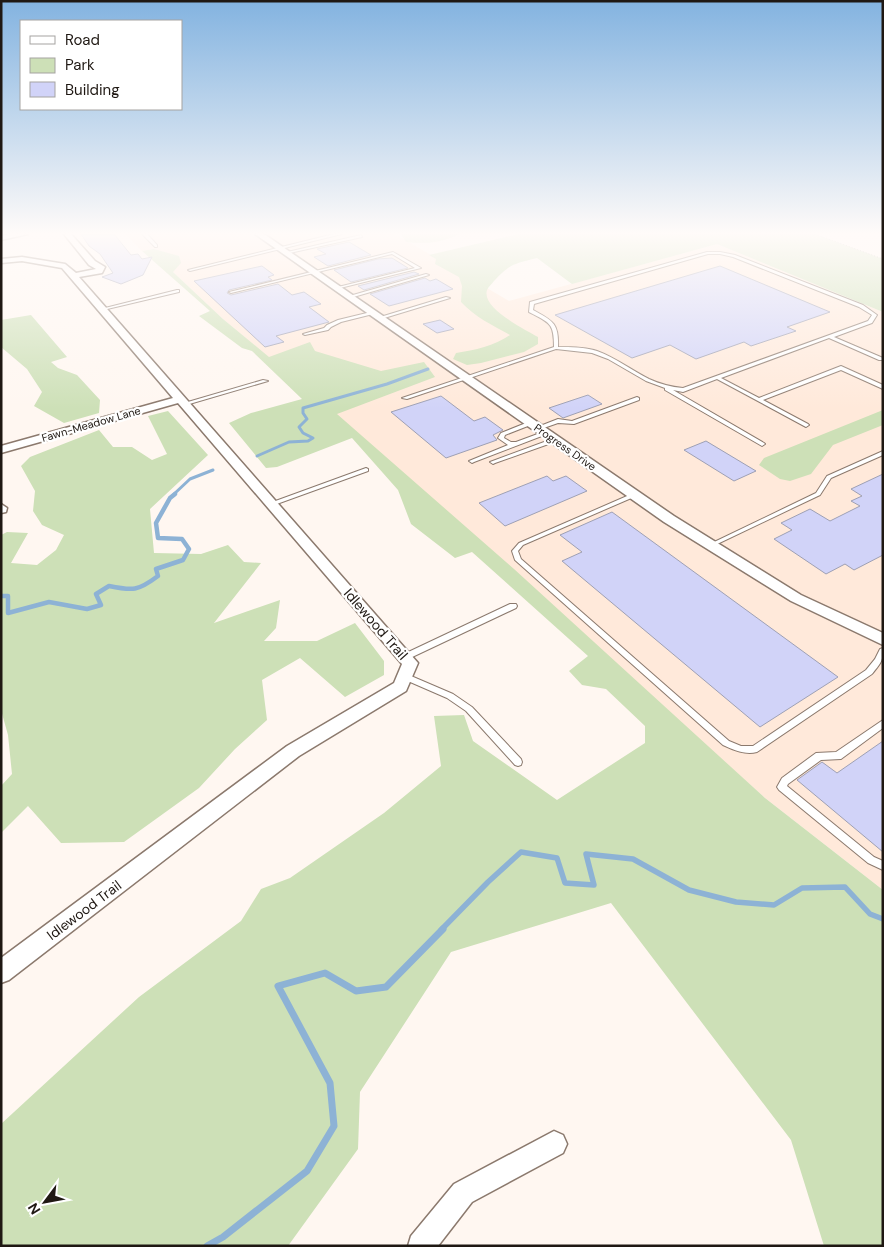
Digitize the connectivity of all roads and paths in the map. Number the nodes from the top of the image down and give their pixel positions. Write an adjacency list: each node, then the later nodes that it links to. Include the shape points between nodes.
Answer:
1 (88, 292): 9 (street, Idlewood Trail)
2 (172, 292): 9 (lane)
3 (342, 292): 7 (street, Progress Drive)
4 (365, 292): 7 (lane)
5 (570, 292): 13 (lane, via 532,303 531,311 552,322 556,330)
6 (826, 292): 12 (lane, via 876,315 870,322)
7 (348, 297): 10 (street, Progress Drive)
8 (448, 298): 10 (lane)
9 (103, 309): 23 (street, Idlewood Trail)
10 (375, 315): 11 (lane, via 335,323 326,329); 15 (street, Progress Drive)
11 (305, 334)
12 (830, 337): 14 (lane); 16 (lane)
13 (556, 348): 15 (lane); 19 (lane, via 597,352)
14 (881, 359)
15 (466, 378): 20 (lane); 25 (street, Progress Drive)
16 (718, 378): 19 (lane, via 683,390); 22 (lane)
17 (265, 381): 23 (lane)
18 (883, 387): 22 (lane, via 841,368)
19 (665, 388): 27 (lane)
20 (405, 398)
21 (637, 399): 25 (lane, via 572,423 558,421)
22 (759, 400): 24 (lane)
23 (182, 401): 28 (street, Fawn-Meadow Lane); 34 (street, Idlewood Trail)
24 (806, 425)
25 (542, 431): 26 (lane); 26 (lane, via 503,434 501,438); 31 (lane); 33 (street, Progress Drive)
26 (516, 444): 30 (lane)
27 (762, 444)
28 (1, 450)
29 (883, 452): 35 (lane, via 829,477 818,494)
30 (472, 461)
31 (493, 462)
32 (366, 470): 34 (lane)
33 (634, 494): 35 (street, Progress Drive); 38 (lane, via 521,544 515,551 518,560 726,744 754,750 869,672)
34 (272, 504): 39 (street, Idlewood Trail)
35 (712, 545): 37 (street, Progress Drive, via 796,598)
36 (513, 606): 39 (lane)
37 (883, 640)
38 (883, 651)
39 (405, 658): 40 (street, Idlewood Trail, via 410,663)
40 (404, 676): 42 (lane, via 450,696 469,709); 44 (street, Idlewood Trail, via 400,687 293,751)
41 (883, 723): 43 (lane, via 838,756 819,756 785,781 782,787 871,860)
42 (518, 762)
43 (883, 866)
44 (1, 972)
45 (554, 1144): 46 (street, via 463,1193)
46 (421, 1246)

